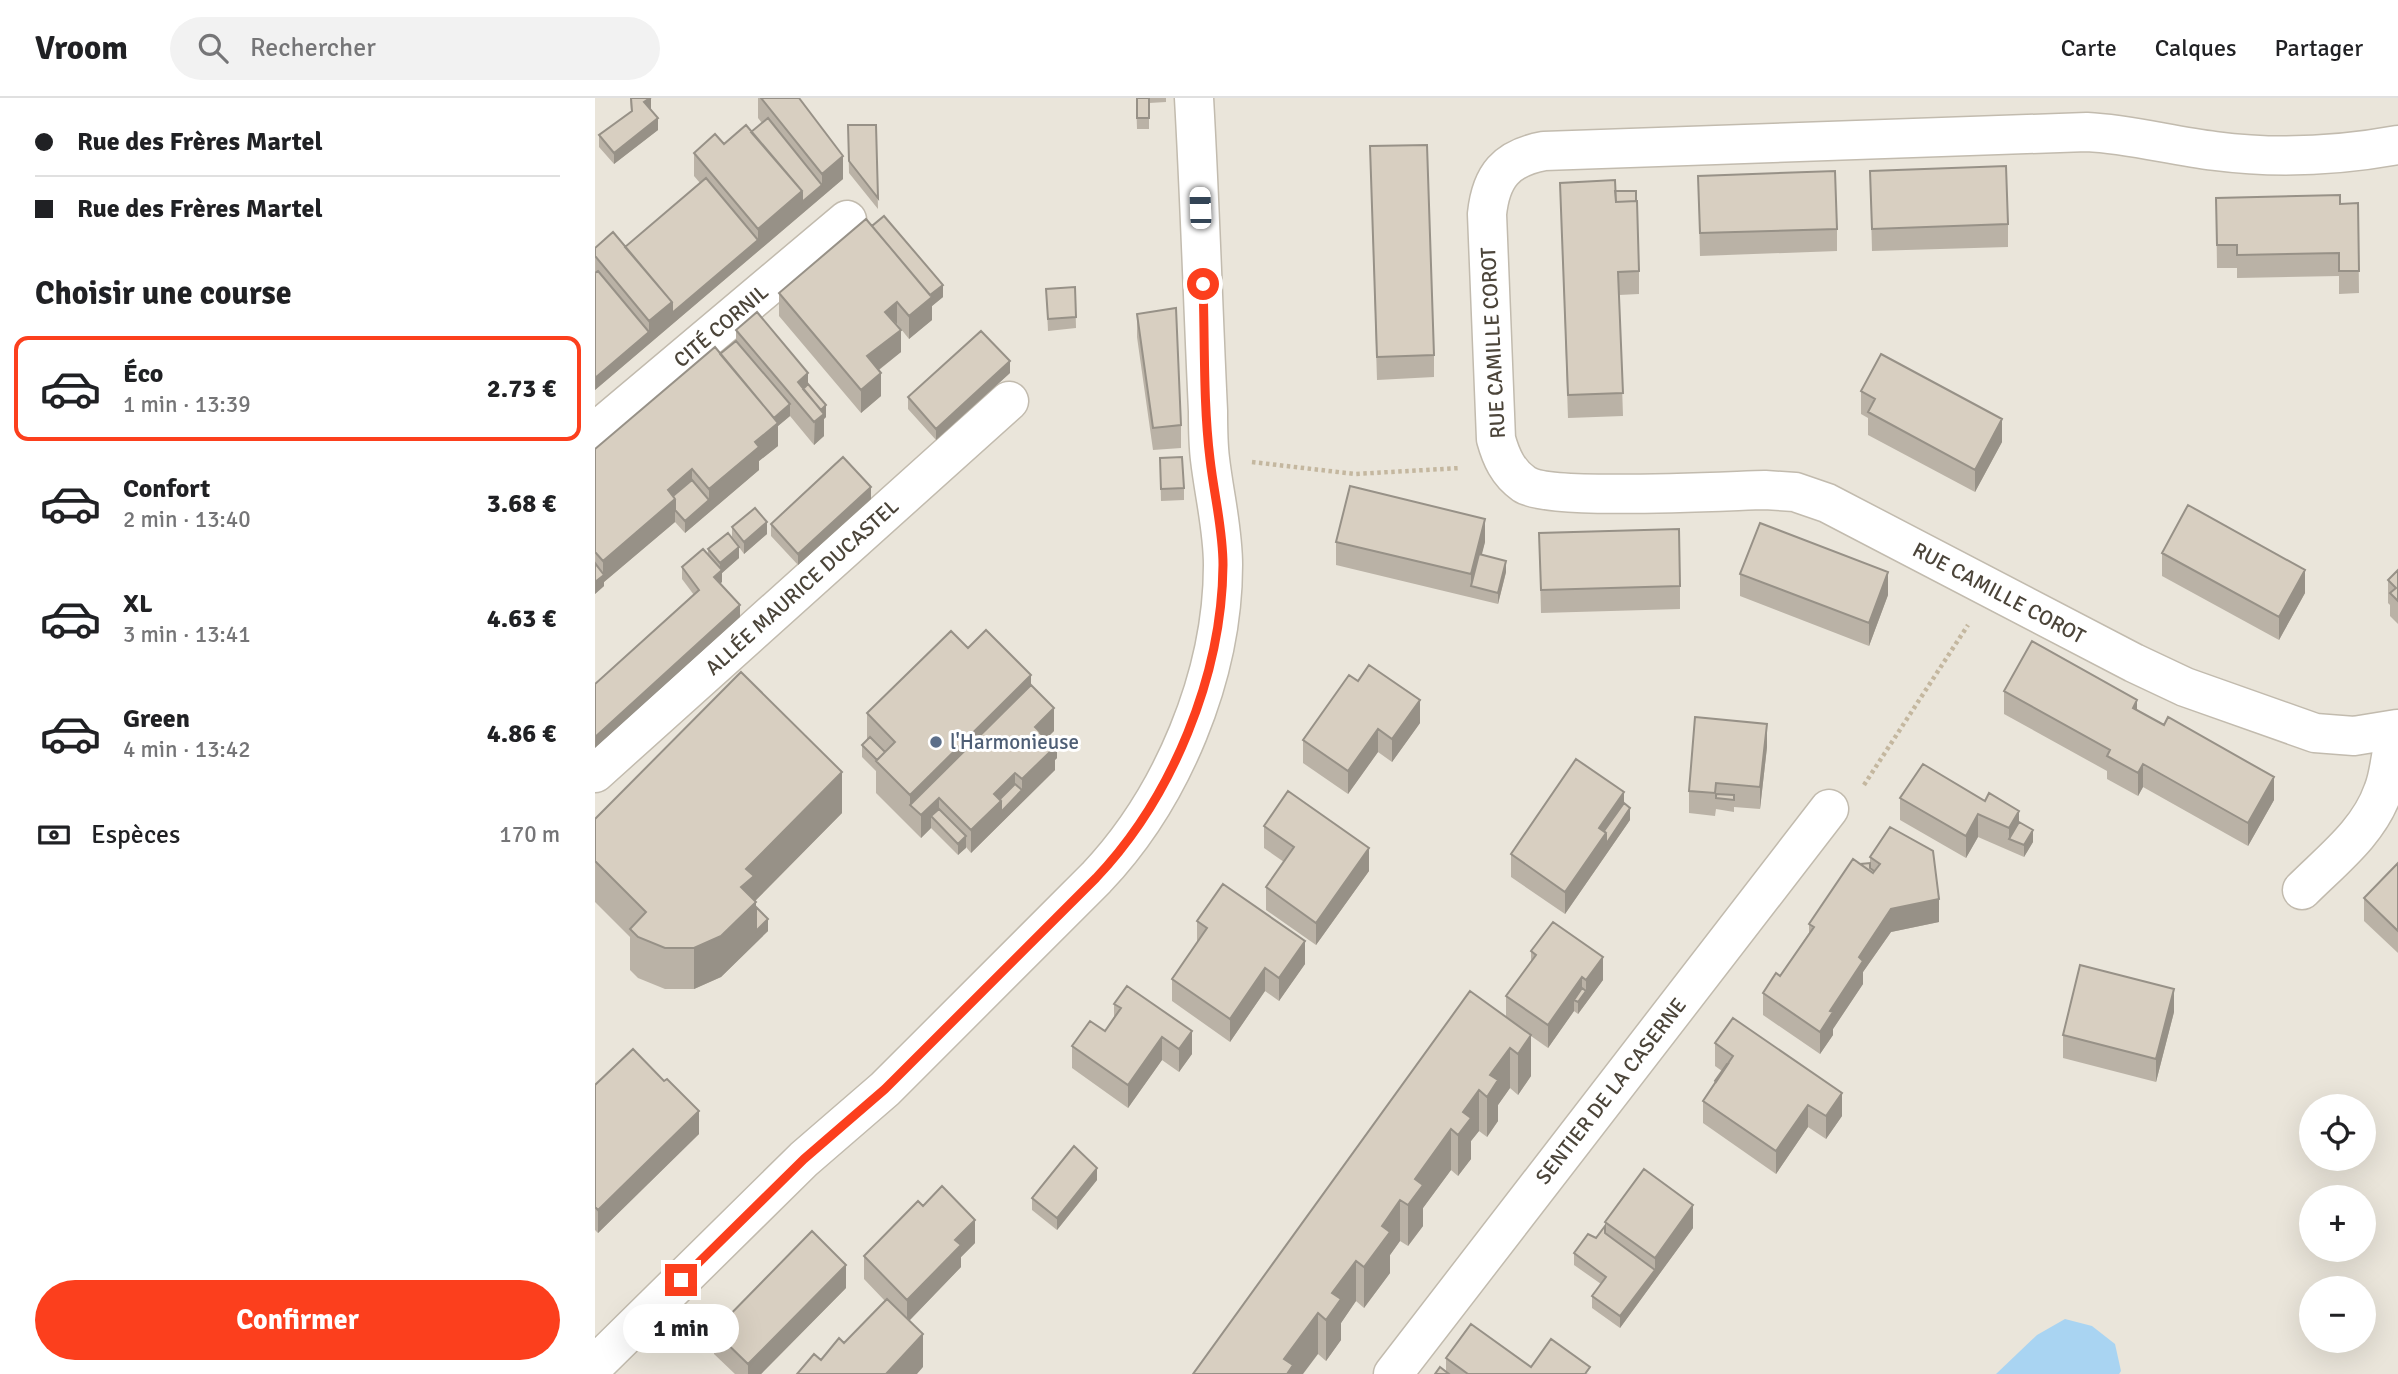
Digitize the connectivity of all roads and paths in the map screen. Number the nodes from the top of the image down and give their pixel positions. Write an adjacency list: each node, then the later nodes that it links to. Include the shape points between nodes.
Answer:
1 (1194, 98): 6 (street)
2 (2398, 145): 7 (street, RUE CAMILLE COROT, via 2260,155 2087,132 1531,153 1505,167 1496,178 1486,214 1496,439)
3 (847, 220): 5 (street, CITÉ CORNIL)
4 (1009, 401): 10 (street, ALLÉE MAURICE DUCASTEL)
5 (595, 432)
6 (1210, 457): 7 (path, via 1355,474); 13 (street, via 1222,539 1217,624 1188,729 1143,821 1112,860 913,1061 804,1159)
7 (1506, 465): 8 (street, RUE CAMILLE COROT, via 1524,485 1553,492 1795,492 1827,503)
8 (1987, 586): 9 (street, RUE CAMILLE COROT, via 2158,675 2293,726 2354,736); 11 (path, via 1975,613 1863,786)
9 (2397, 729): 12 (street, via 2388,778 2374,813)
10 (595, 773)
11 (1829, 809): 14 (street, SENTIER DE LA CASERNE)
12 (2302, 890)
13 (595, 1365)
14 (1393, 1374)

